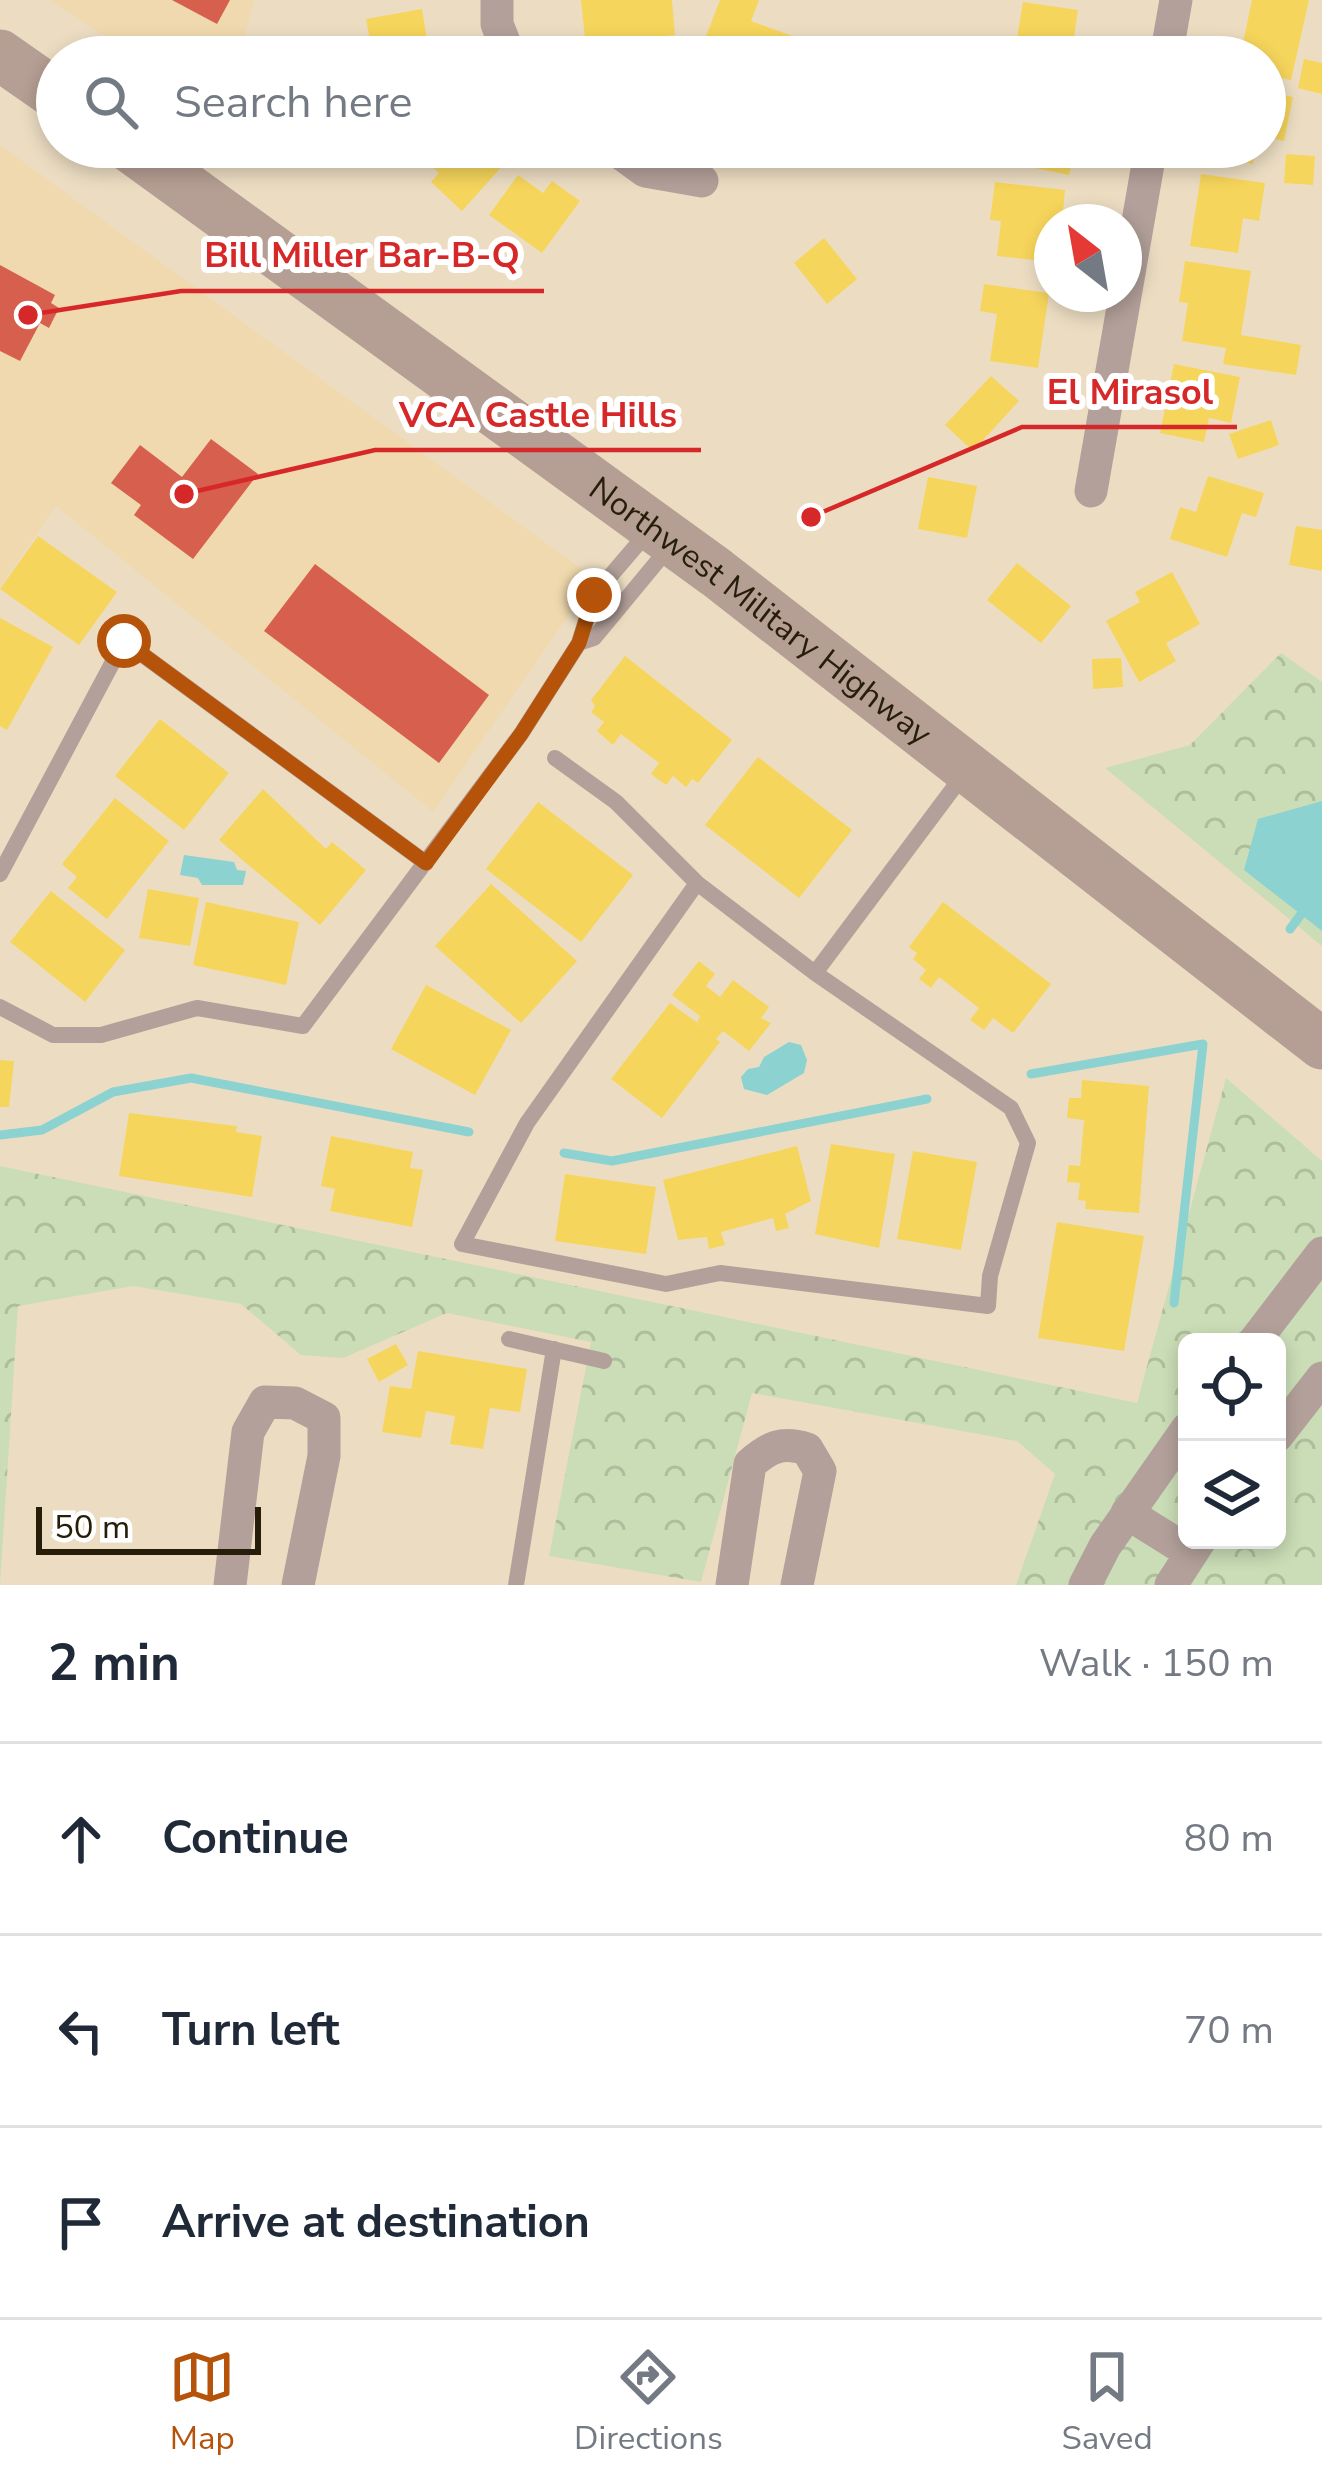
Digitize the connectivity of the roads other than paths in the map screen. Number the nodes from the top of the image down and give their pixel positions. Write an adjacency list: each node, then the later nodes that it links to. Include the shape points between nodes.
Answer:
1 (497, 0): 3 (street)
2 (1176, 0): 4 (street)
3 (502, 36)
4 (1170, 36)
5 (0, 55): 6 (main road)
6 (36, 80)
7 (159, 168): 12 (main road, Northwest Military Highway)
8 (640, 168): 10 (street)
9 (1146, 168): 11 (street)
10 (702, 182)
11 (1091, 491)
12 (664, 533): 13 (lane, via 594,638); 13 (lane, via 594,595); 15 (main road, Northwest Military Highway)
13 (579, 643): 16 (lane)
14 (555, 758): 18 (lane, via 616,802)
15 (968, 769): 19 (lane); 21 (main road, Northwest Military Highway)
16 (426, 863): 17 (lane, via 124,641); 20 (lane, via 303,1027 197,1008 100,1035 52,1035)
17 (0, 874)
18 (697, 883): 19 (lane); 19 (lane, via 526,1123 462,1244 666,1285 720,1273 988,1306 1028,1143 1011,1108)
19 (815, 973)
20 (0, 1007)
21 (1322, 1045)
22 (1322, 1253): 23 (street)
23 (1261, 1333)
24 (509, 1339): 25 (lane)
25 (554, 1349): 26 (lane); 35 (lane)
26 (604, 1361)
27 (1322, 1378): 28 (street)
28 (1286, 1424)
29 (1178, 1441): 30 (street)
30 (1127, 1513): 31 (street); 38 (street)
31 (1178, 1538)
32 (1195, 1549): 39 (street)
33 (230, 1585): 34 (street, via 248,1432 265,1402 295,1403 324,1418)
34 (298, 1585)
35 (516, 1585)
36 (732, 1585): 37 (street, via 750,1464 788,1443 807,1449 820,1471)
37 (796, 1585)
38 (1085, 1585)
39 (1171, 1585)

